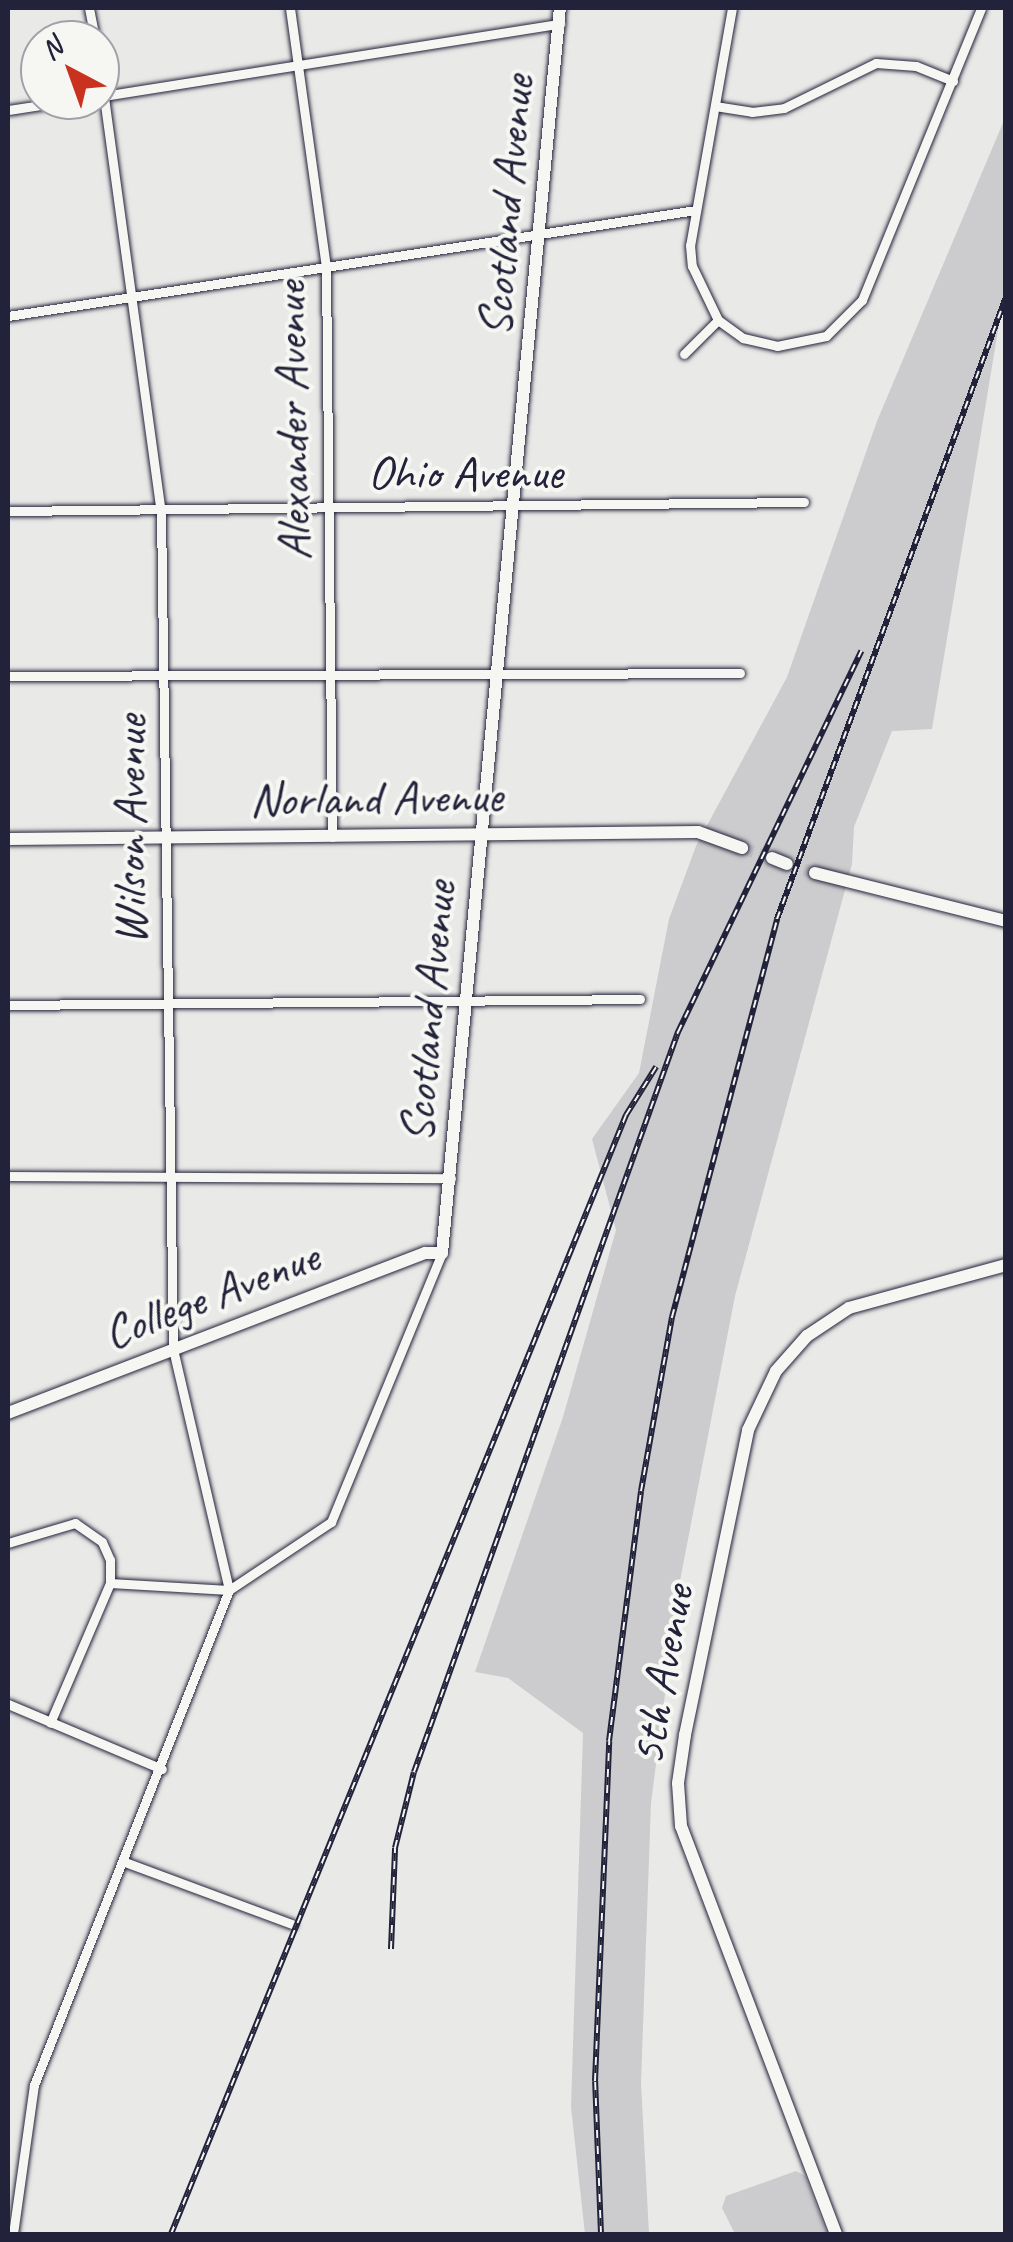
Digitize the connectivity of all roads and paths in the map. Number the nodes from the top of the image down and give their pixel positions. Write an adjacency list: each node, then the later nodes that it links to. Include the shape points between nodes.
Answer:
1 (290, 8): 6 (street, Alexander Avenue)
2 (560, 8): 5 (street, Scotland Avenue)
3 (732, 8): 9 (street)
4 (981, 8): 7 (street)
5 (560, 24): 6 (street); 12 (street, Scotland Avenue)
6 (298, 63): 8 (street); 13 (street, Alexander Avenue)
7 (953, 80): 9 (street, via 916,66 876,63 784,108); 16 (street, via 903,210 851,315 811,342 777,346 743,338)
8 (120, 93)
9 (715, 106): 11 (street)
10 (106, 120): 14 (street, Wilson Avenue)
11 (696, 210): 12 (street); 16 (street, via 692,266)
12 (542, 232): 13 (street); 19 (street, Scotland Avenue)
13 (326, 268): 14 (street); 20 (street, Alexander Avenue)
14 (133, 293): 15 (street); 22 (street, Wilson Avenue)
15 (8, 316)
16 (718, 320): 17 (street)
17 (684, 354)
18 (804, 502): 19 (street, Ohio Avenue)
19 (515, 508): 20 (street, Ohio Avenue); 24 (street, Scotland Avenue)
20 (328, 509): 22 (street, Ohio Avenue); 23 (street, Alexander Avenue)
21 (8, 511): 22 (street, Ohio Avenue)
22 (160, 511): 26 (street, Wilson Avenue)
23 (331, 672): 24 (street); 26 (street); 29 (street, Alexander Avenue)
24 (500, 672): 25 (street); 28 (street, Scotland Avenue)
25 (740, 672)
26 (165, 674): 27 (street); 30 (street, Wilson Avenue)
27 (8, 676)
28 (482, 834): 29 (street, Norland Avenue); 32 (street, Norland Avenue, via 698,832); 37 (street, Scotland Avenue)
29 (332, 837): 30 (street, Norland Avenue)
30 (165, 839): 31 (street, Norland Avenue); 40 (street, Wilson Avenue)
31 (8, 840)
32 (742, 848)
33 (772, 858): 34 (street)
34 (787, 864)
35 (815, 874): 36 (street)
36 (1006, 921)
37 (468, 999): 38 (street); 40 (street); 43 (street, Scotland Avenue)
38 (640, 999)
39 (8, 1004): 40 (street)
40 (166, 1006): 41 (street, Wilson Avenue)
41 (172, 1174): 42 (street); 43 (street); 46 (street, Wilson Avenue)
42 (8, 1176)
43 (450, 1178): 44 (street, Scotland Avenue)
44 (442, 1253): 46 (street, College Avenue); 50 (street, Scotland Avenue, via 331,1522)
45 (1006, 1265): 57 (street, 5th Avenue, via 849,1308 807,1336 776,1371 748,1430 685,1735 681,1826)
46 (173, 1349): 47 (street, College Avenue); 50 (street, Wilson Avenue)
47 (8, 1413)
48 (8, 1543): 49 (street, via 75,1523 102,1542)
49 (110, 1583): 50 (street); 52 (street)
50 (229, 1590): 53 (street)
51 (8, 1704): 52 (street)
52 (50, 1723): 53 (street)
53 (162, 1768): 54 (street)
54 (125, 1862): 55 (street); 56 (street, via 34,2086)
55 (292, 1924)
56 (12, 2234)
57 (836, 2234)

